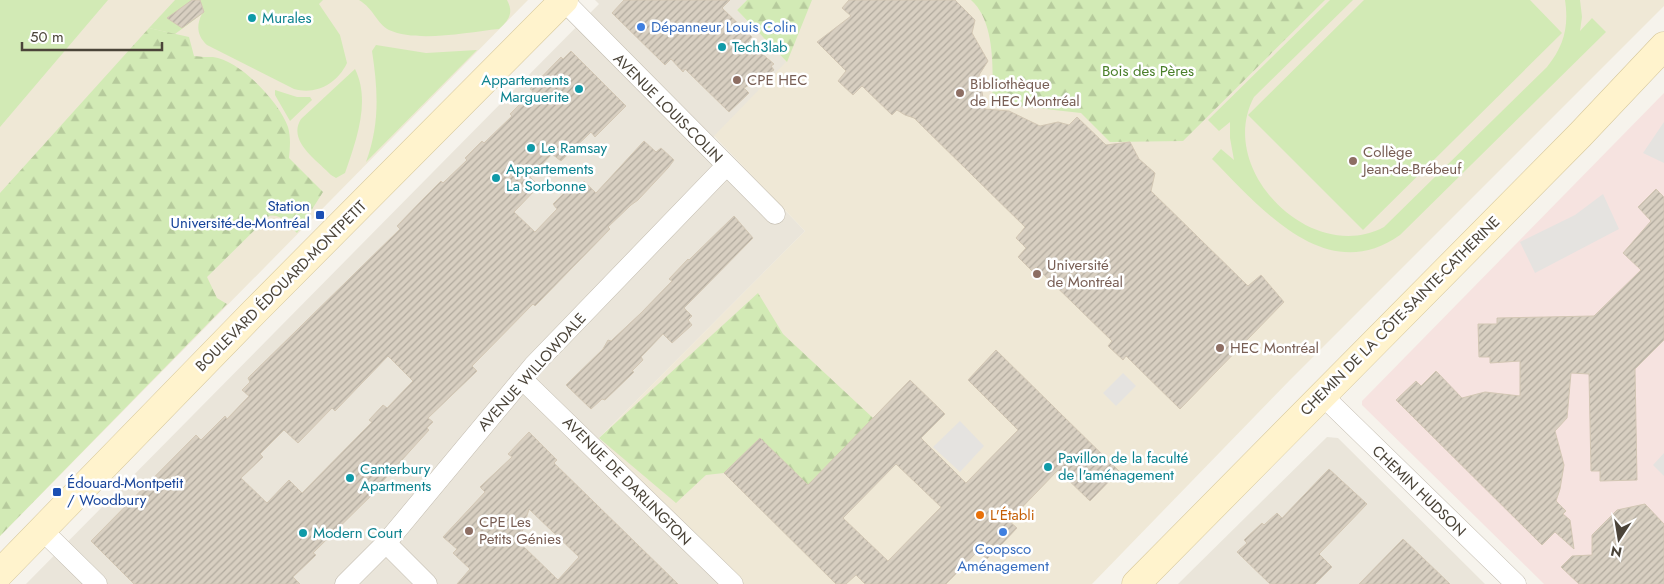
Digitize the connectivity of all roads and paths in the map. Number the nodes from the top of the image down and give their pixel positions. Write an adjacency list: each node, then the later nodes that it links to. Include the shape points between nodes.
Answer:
1 (563, 0): 3 (street, AVENUE LOUIS-COLIN); 7 (street, BOULEVARD ÉDOUARD-MONTPETIT)
2 (1664, 46): 6 (street, CHEMIN DE LA CÔTE-SAINTE-CATHERINE)
3 (726, 166): 4 (street, AVENUE LOUIS-COLIN); 5 (street, AVENUE WILLOWDALE)
4 (775, 214)
5 (522, 379): 8 (street, AVENUE WILLOWDALE); 13 (street, AVENUE DE DARLINGTON)
6 (1323, 396): 14 (street, CHEMIN DE LA CÔTE-SAINTE-CATHERINE); 15 (street, CHEMIN HUDSON)
7 (42, 530): 9 (street, BOULEVARD ÉDOUARD-MONTPETIT); 10 (street)
8 (386, 543): 11 (street, AVENUE WILLOWDALE); 12 (street)
9 (0, 573)
10 (97, 584)
11 (345, 584)
12 (427, 584)
13 (733, 584)
14 (1136, 584)
15 (1516, 584)

